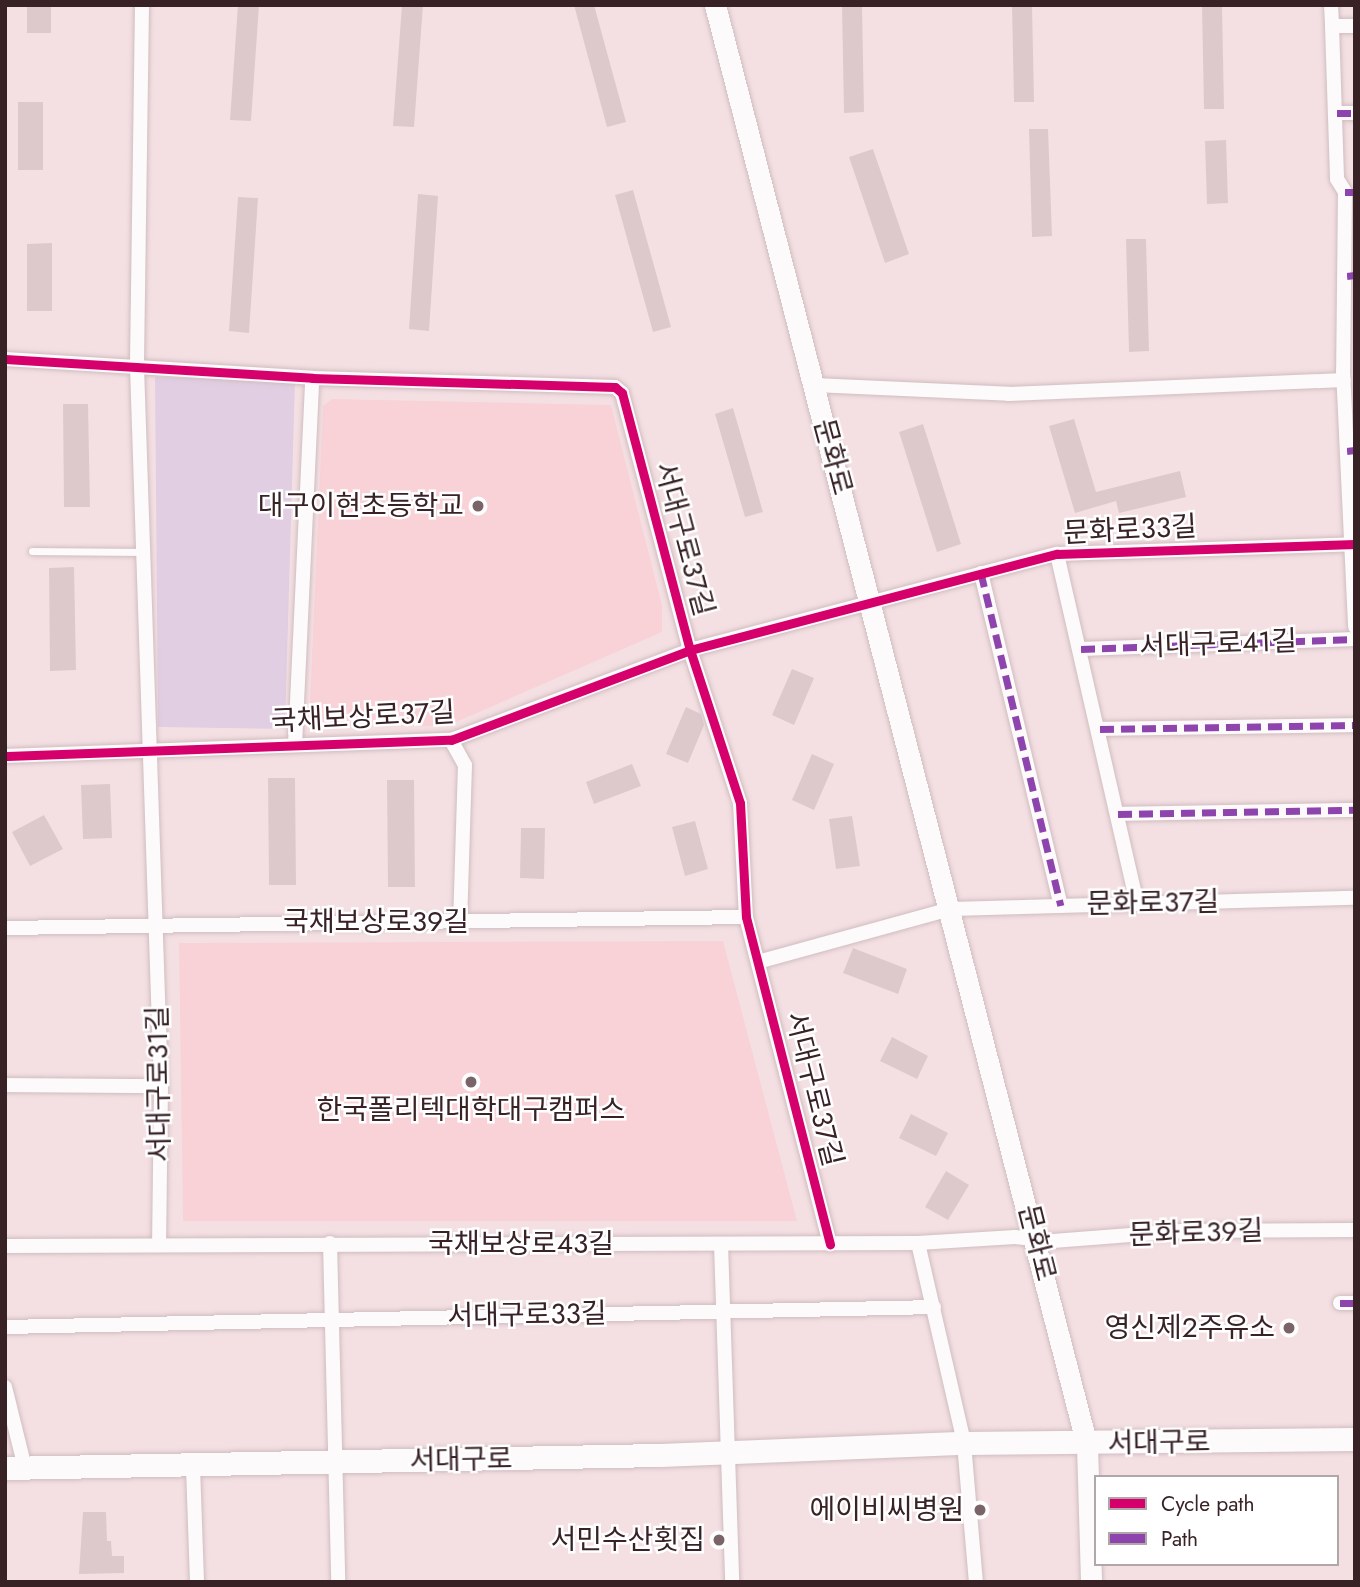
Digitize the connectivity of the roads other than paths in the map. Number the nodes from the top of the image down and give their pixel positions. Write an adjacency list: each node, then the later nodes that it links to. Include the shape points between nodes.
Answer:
1 (142, 5): 11 (street, 서대구로31길)
2 (715, 5): 14 (main road, 문화로)
3 (1331, 5): 4 (street)
4 (1332, 26): 5 (street); 6 (street)
5 (1355, 26)
6 (1336, 113): 7 (street); 8 (street, via 1337,179)
7 (1355, 113)
8 (1350, 192): 9 (street)
9 (1351, 276): 12 (street)
10 (5, 359): 11 (street)
11 (137, 367): 13 (street); 18 (street, 서대구로31길)
12 (1347, 373): 14 (street, via 1009,394); 15 (street)
13 (312, 378): 25 (street, 서대구로37길, via 615,387 622,393); 29 (street)
14 (814, 385): 21 (main road, 문화로)
15 (1351, 450): 16 (street)
16 (1353, 544): 19 (street, 문화로33길); 22 (street)
17 (32, 551): 18 (lane)
18 (142, 552): 30 (street, 서대구로31길)
19 (1057, 554): 20 (street, 문화로33길); 24 (street, 문화로33길)
20 (981, 573): 21 (street, 문화로33길); 36 (street)
21 (871, 601): 25 (street, 국채보상로37길); 37 (main road, 문화로)
22 (1355, 627)
23 (1355, 639): 24 (street, 서대구로41길)
24 (1081, 649): 27 (street, 문화로33길)
25 (690, 650): 28 (street, 국채보상로37길); 38 (street, 서대구로37길, via 740,803)
26 (1355, 725): 27 (street)
27 (1100, 729): 33 (street, 문화로33길)
28 (451, 740): 29 (street, 국채보상로37길); 39 (street, 국채보상로37길, via 465,765)
29 (295, 745): 30 (street, 국채보상로37길)
30 (149, 750): 31 (street, 국채보상로37길); 40 (street, 서대구로31길)
31 (5, 756)
32 (1355, 810): 33 (street)
33 (1118, 814): 35 (street, 문화로33길)
34 (1355, 898): 35 (street, 문화로37길)
35 (1137, 904): 36 (street, 문화로37길)
36 (1061, 906): 37 (street, 문화로37길)
37 (950, 909): 42 (street); 46 (main road, 문화로)
38 (746, 917): 39 (street, 국채보상로39길); 42 (street, 서대구로37길)
39 (460, 922): 40 (street, 국채보상로39길)
40 (155, 924): 41 (street, 국채보상로39길); 44 (street, 서대구로31길)
41 (5, 928)
42 (758, 962): 50 (street, 서대구로37길)
43 (5, 1085): 44 (street)
44 (162, 1086): 51 (street, 서대구로31길)
45 (1355, 1230): 46 (street, 문화로39길, via 1182,1231)
46 (1037, 1240): 48 (street, 국채보상로43길); 60 (main road, 문화로)
47 (330, 1243): 49 (street, 국채보상로43길); 51 (street, 국채보상로43길); 55 (street)
48 (918, 1243): 50 (street, 국채보상로43길); 53 (street)
49 (721, 1244): 50 (street, 국채보상로43길); 54 (street)
50 (830, 1244)
51 (159, 1245): 52 (street, 국채보상로43길)
52 (5, 1247)
53 (934, 1307): 54 (street); 59 (street)
54 (722, 1311): 55 (street, 서대구로33길); 61 (street)
55 (332, 1320): 56 (street, 서대구로33길); 62 (street)
56 (5, 1327)
57 (5, 1387): 64 (street)
58 (1355, 1439): 60 (main road, 서대구로)
59 (964, 1443): 60 (main road, 서대구로); 61 (main road, 서대구로); 68 (street)
60 (1087, 1445): 69 (main road, 문화로)
61 (728, 1449): 62 (main road, 서대구로, via 660,1455); 67 (street)
62 (337, 1463): 63 (main road, 서대구로); 66 (street)
63 (193, 1467): 64 (main road, 서대구로); 65 (street)
64 (15, 1468)
65 (197, 1582)
66 (338, 1582)
67 (732, 1582)
68 (976, 1582)
69 (1091, 1582)

